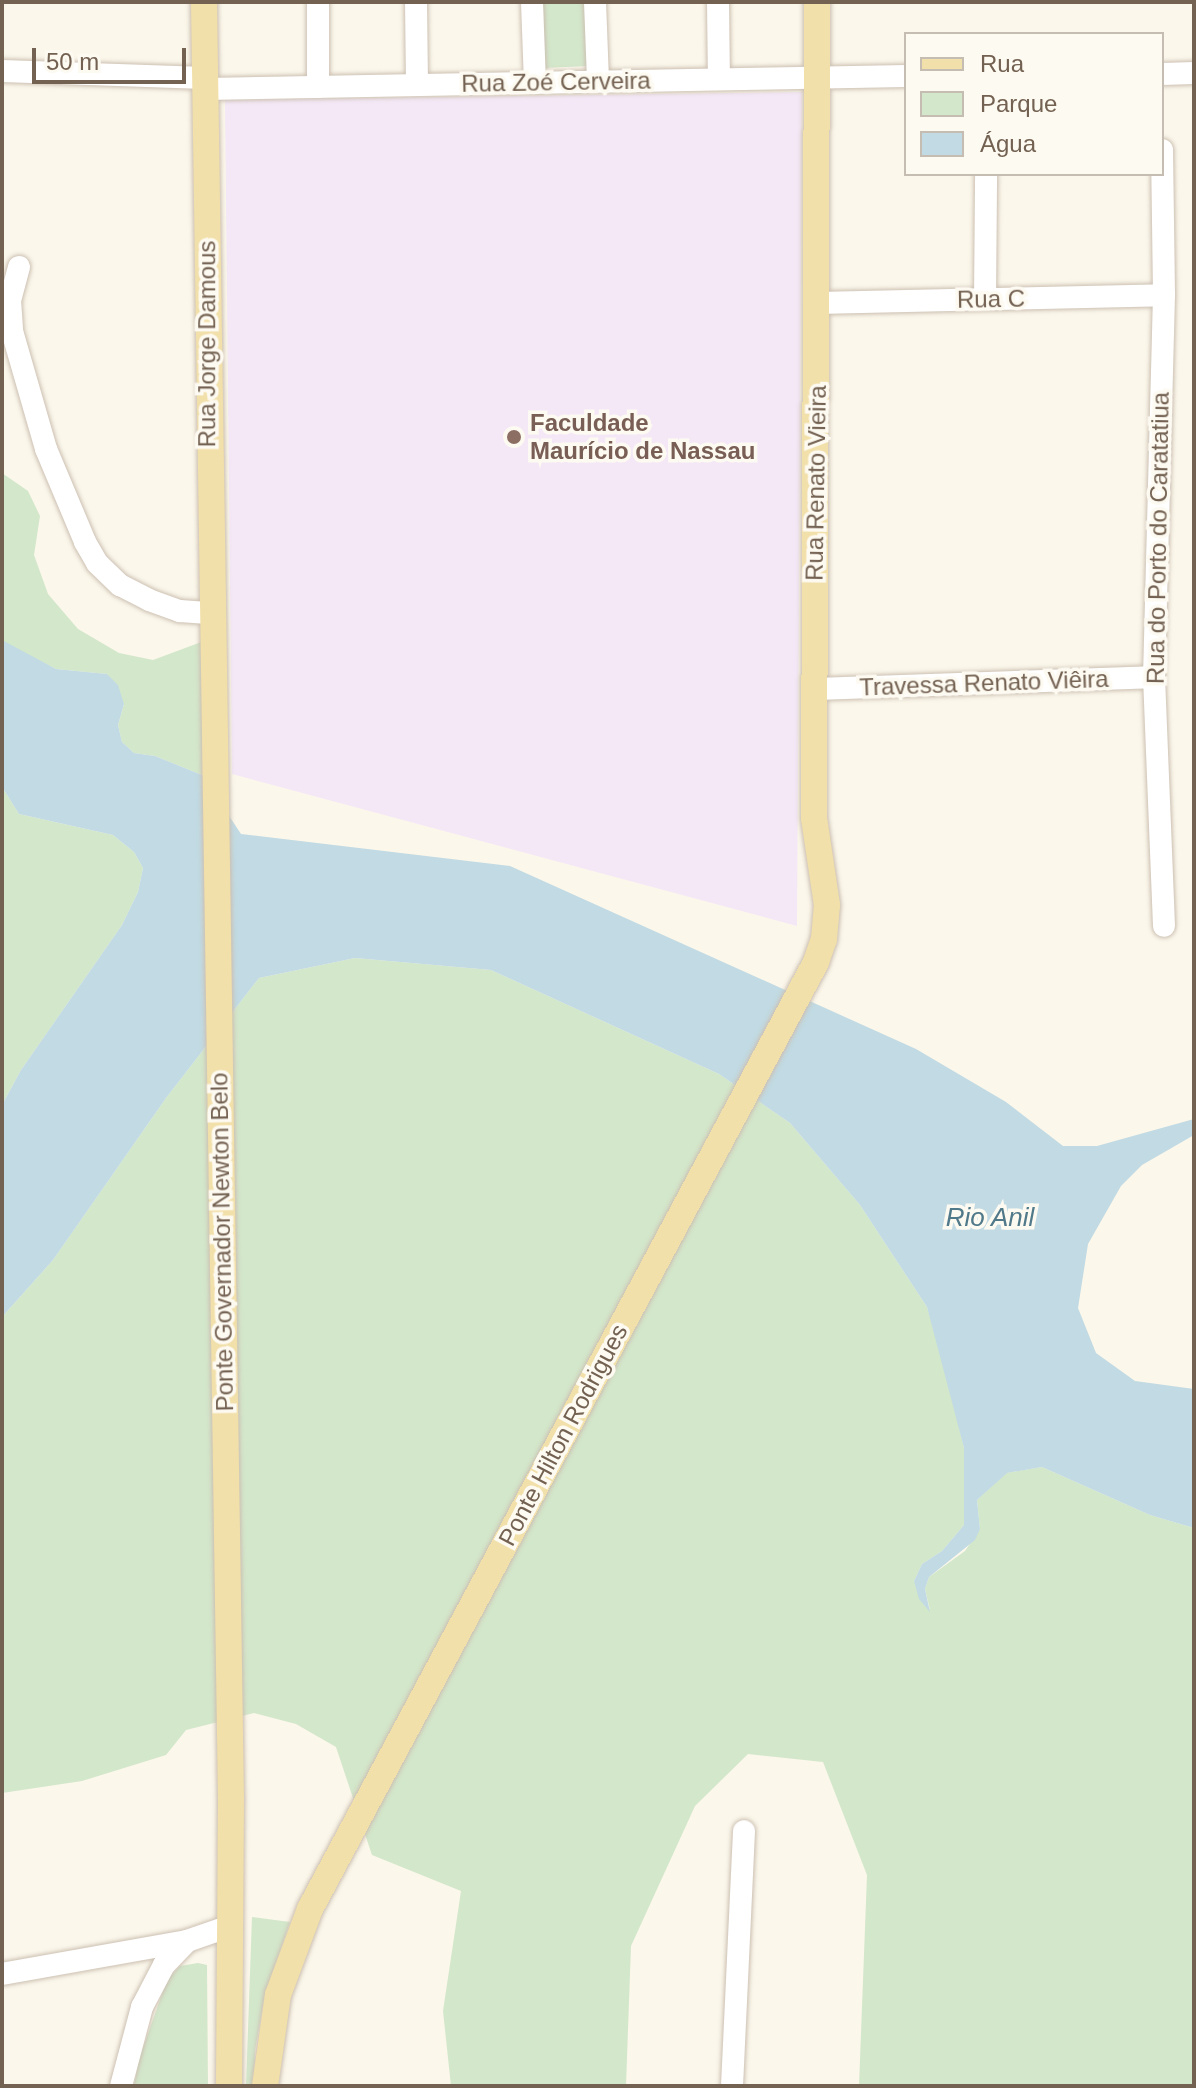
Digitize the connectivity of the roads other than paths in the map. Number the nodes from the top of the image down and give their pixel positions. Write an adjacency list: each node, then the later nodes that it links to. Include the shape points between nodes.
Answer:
1 (318, 2): 18 (street)
2 (416, 2): 17 (street)
3 (532, 2): 15 (street)
4 (595, 2): 14 (street)
5 (718, 2): 13 (street)
6 (817, 2): 12 (main road, Rua Renato Vieira)
7 (202, 7): 16 (main road, Rua Jorge Damous)
8 (2, 71): 16 (street, Rua Zoé Cerveira)
9 (1194, 73): 10 (street)
10 (1164, 74)
11 (904, 76): 12 (street, Rua Zoé Cerveira)
12 (819, 77): 13 (street, Rua Zoé Cerveira); 24 (main road, Rua Renato Vieira)
13 (719, 79): 14 (street, Rua Zoé Cerveira)
14 (598, 81): 15 (street, Rua Zoé Cerveira)
15 (535, 83): 17 (street, Rua Zoé Cerveira)
16 (205, 84): 18 (street, Rua Zoé Cerveira); 25 (main road, Rua Jorge Damous)
17 (417, 85): 18 (street, Rua Zoé Cerveira)
18 (318, 87)
19 (986, 176): 23 (street)
20 (1162, 176): 22 (street, Rua do Porto do Caratatiua)
21 (19, 267): 25 (street, via 10,300 12,331 46,449 85,542 120,585 180,611)
22 (1164, 295): 23 (street, Rua C); 26 (street, Rua do Porto do Caratatiua)
23 (985, 299): 24 (street, Rua C)
24 (817, 303): 28 (main road, Rua Renato Vieira)
25 (211, 613): 27 (main road, Rua Jorge Damous)
26 (1154, 677): 28 (street, Travessa Renato Viêira); 29 (street, Rua do Porto do Caratatiua)
27 (213, 686): 32 (main road, Ponte Governador Newton Belo)
28 (813, 689): 30 (main road, Rua Renato Vieira, via 814,818 827,905)
29 (1164, 926)
30 (816, 962): 37 (main road, Ponte Hilton Rodrigues, via 310,1909 278,1995)
31 (744, 1831): 38 (street)
32 (230, 1926): 33 (street); 36 (main road, Ponte Governador Newton Belo)
33 (187, 1941): 34 (street); 35 (street, via 153,1982)
34 (2, 1974)
35 (121, 2086)
36 (229, 2086)
37 (265, 2086)
38 (732, 2086)

